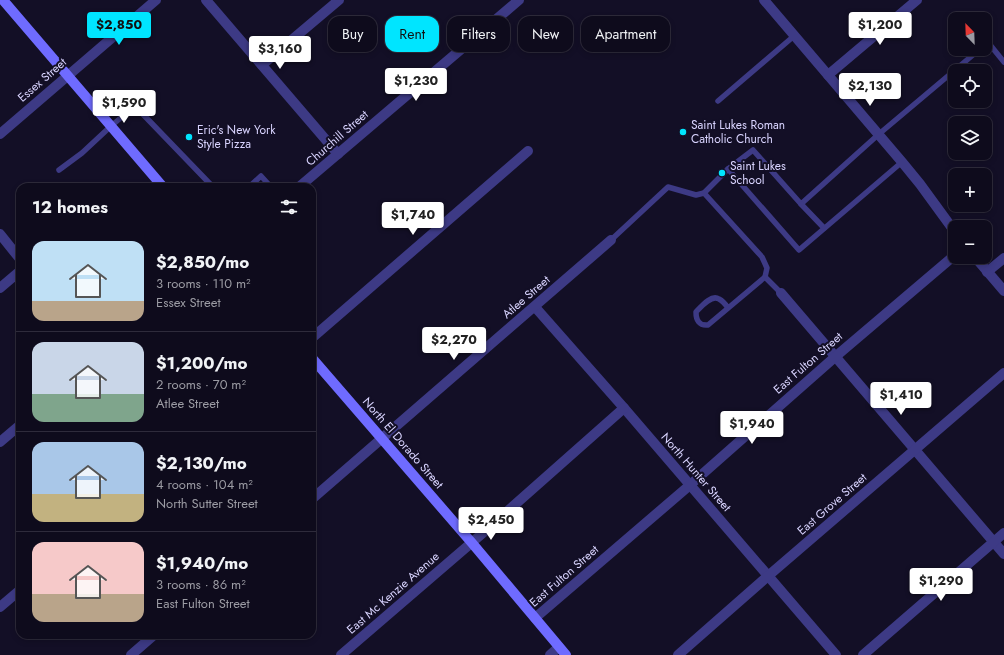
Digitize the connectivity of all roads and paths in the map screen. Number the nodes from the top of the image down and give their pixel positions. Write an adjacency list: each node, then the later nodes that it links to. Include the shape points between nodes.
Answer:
1 (3, 0): 13 (main road)
2 (156, 0): 13 (street, Essex Street)
3 (206, 0): 12 (street)
4 (339, 0): 12 (street)
5 (519, 0): 20 (street, Churchill Street)
6 (764, 0): 8 (street)
7 (917, 0): 14 (street)
8 (794, 36): 14 (street); 15 (lane)
9 (992, 47): 11 (lane)
10 (972, 56): 18 (lane)
11 (1004, 62)
12 (262, 65): 20 (street)
13 (68, 75): 16 (main road); 17 (street, Essex Street)
14 (828, 75): 18 (street)
15 (718, 101)
16 (111, 126): 23 (lane); 24 (main road); 25 (lane, via 135,106)
17 (0, 134)
18 (879, 134): 21 (street); 30 (lane)
19 (528, 151): 47 (street)
20 (338, 154): 28 (street, Churchill Street)
21 (902, 162): 31 (street); 32 (lane)
22 (728, 169): 29 (lane); 30 (lane, via 753,150); 32 (lane, via 799,250)
23 (59, 170)
24 (160, 183)
25 (209, 183)
26 (253, 183): 27 (lane, via 261,176)
27 (267, 183)
28 (304, 183)
29 (704, 193): 34 (lane, via 696,195 668,187); 41 (lane, via 762,257 767,268)
30 (801, 204): 32 (lane)
31 (948, 222)
32 (824, 228)
33 (0, 234): 35 (street)
34 (611, 240): 45 (street, Atlee Street)
35 (16, 254)
36 (1004, 258): 39 (street)
37 (948, 261): 48 (street, East Fulton Street)
38 (981, 264): 39 (street)
39 (987, 272): 43 (street)
40 (16, 274): 42 (street)
41 (765, 277): 44 (lane); 46 (lane)
42 (0, 288)
43 (1004, 291)
44 (781, 293): 48 (street)
45 (534, 306): 51 (street, North Hunter Street); 53 (street, Atlee Street)
46 (728, 308): 46 (lane, via 708,325 703,326 696,318 696,312 710,299 721,299)
47 (316, 335)
48 (835, 357): 55 (street); 56 (street, East Fulton Street)
49 (316, 363): 53 (main road, North El Dorado Street)
50 (1004, 374): 55 (street, East Grove Street)
51 (624, 408): 56 (street, North Hunter Street); 60 (street, East Mc Kenzie Avenue)
52 (16, 428): 54 (street)
53 (381, 439): 57 (street, Atlee Street); 60 (main road, North El Dorado Street)
54 (0, 442)
55 (915, 450): 59 (street); 62 (street, East Grove Street)
56 (690, 485): 62 (street, North Hunter Street); 65 (street, East Fulton Street)
57 (316, 495)
58 (1004, 533): 59 (street)
59 (993, 542): 61 (street); 74 (street)
60 (472, 543): 65 (main road, North El Dorado Street); 69 (street, East Mc Kenzie Avenue)
61 (1004, 554)
62 (768, 576): 72 (street, East Grove Street); 73 (street, North Hunter Street)
63 (16, 593): 64 (street)
64 (0, 607)
65 (535, 618): 67 (main road, North El Dorado Street)
66 (149, 639): 68 (street)
67 (559, 647): 70 (street); 71 (main road, North El Dorado Street)
68 (131, 655)
69 (341, 655)
70 (550, 655)
71 (566, 655)
72 (678, 655)
73 (836, 655)
74 (863, 655)

